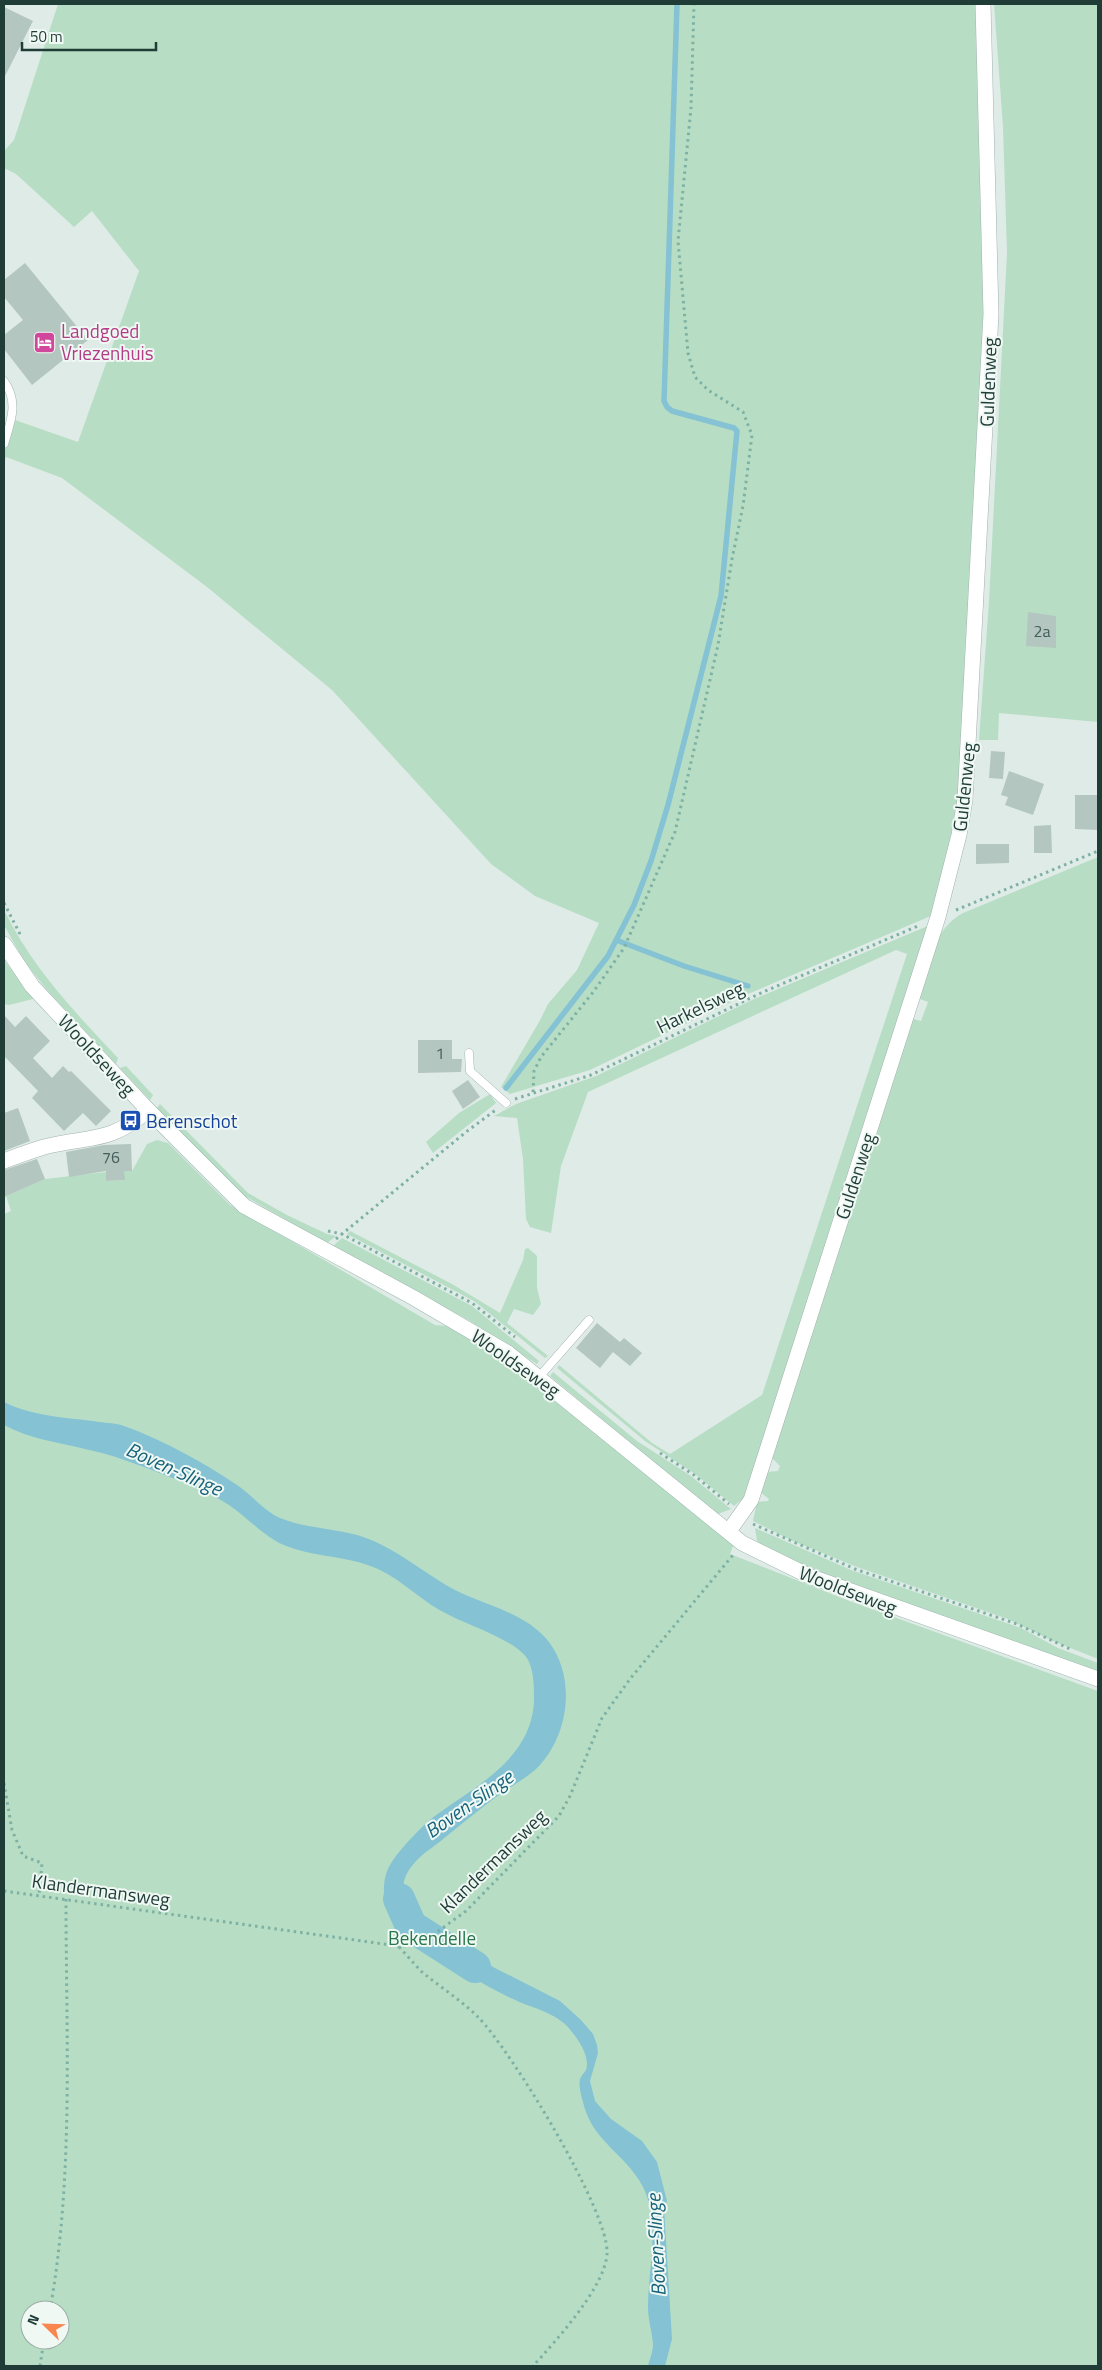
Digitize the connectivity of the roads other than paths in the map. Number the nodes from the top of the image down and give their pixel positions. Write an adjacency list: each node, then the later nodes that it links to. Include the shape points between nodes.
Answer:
1 (983, 4): 11 (street, Guldenweg, via 990,233 988,392 965,800 938,917 751,1500)
2 (4, 381): 3 (lane, via 14,403)
3 (4, 444)
4 (4, 944): 7 (street, Wooldseweg, via 32,986)
5 (469, 1053): 6 (lane, via 470,1071)
6 (506, 1103)
7 (148, 1110): 8 (street, via 129,1126 99,1139 45,1147); 10 (street, Wooldseweg, via 244,1206 489,1341)
8 (4, 1161)
9 (589, 1320): 10 (lane)
10 (539, 1377): 11 (street, Wooldseweg)
11 (729, 1531): 12 (street, Wooldseweg, via 742,1542 809,1576)
12 (1098, 1679)

